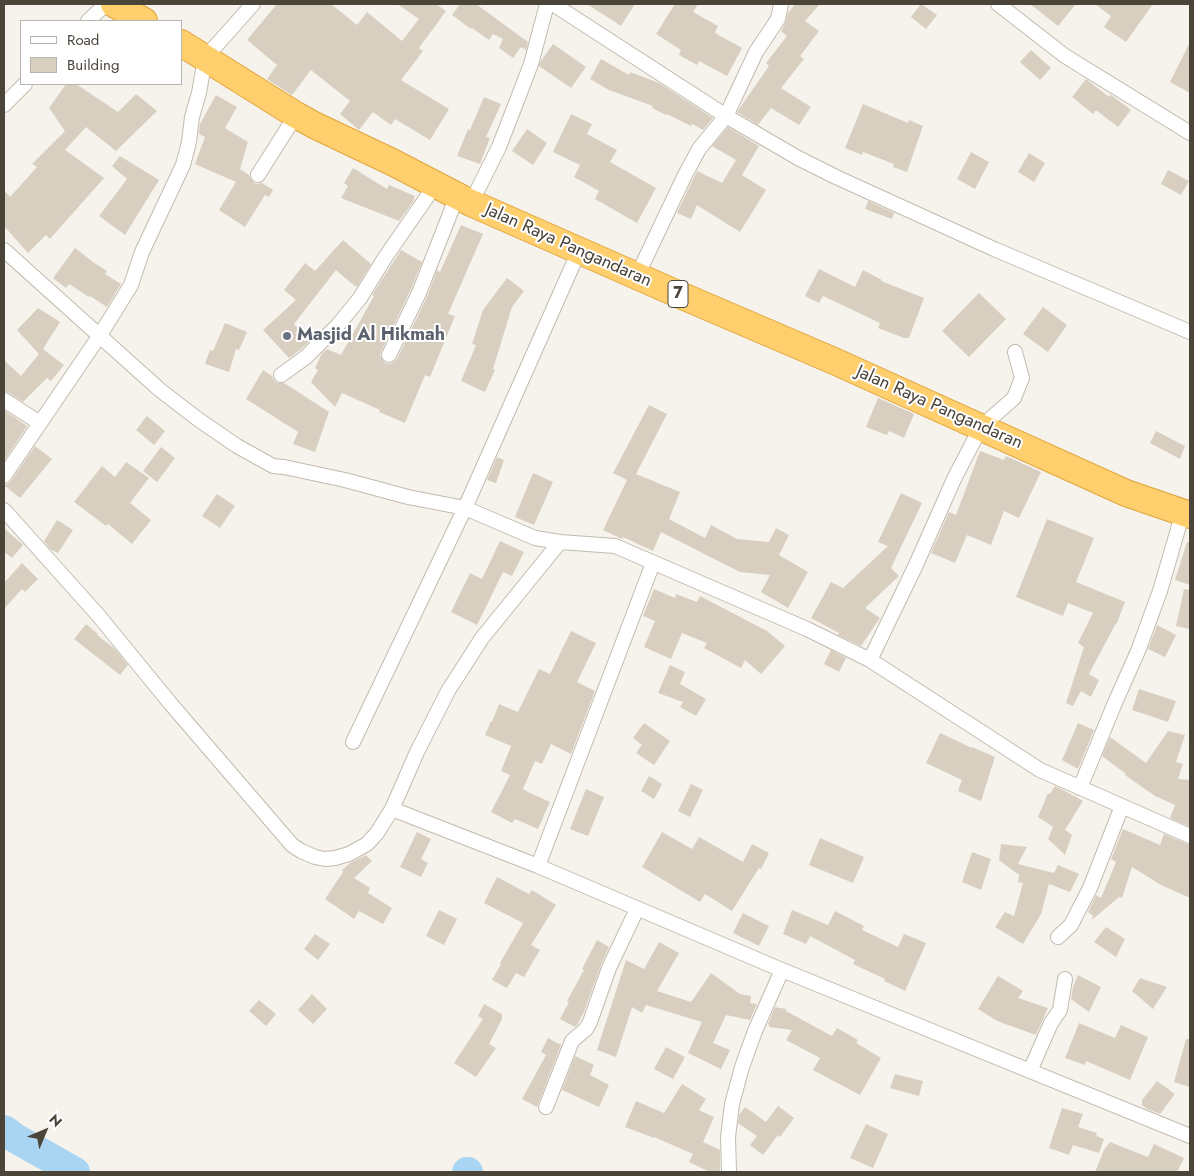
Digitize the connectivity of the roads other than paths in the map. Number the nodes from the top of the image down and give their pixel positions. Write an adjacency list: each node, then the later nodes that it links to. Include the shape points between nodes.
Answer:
1 (106, 4): 8 (street)
2 (114, 4): 9 (highway)
3 (253, 4): 11 (street)
4 (547, 4): 18 (street, via 531,64 499,147)
5 (554, 4): 15 (street)
6 (781, 4): 15 (street, via 778,19 756,52)
7 (998, 4): 16 (street, via 1065,56)
8 (89, 20)
9 (142, 20)
10 (182, 44): 11 (highway, Jalan Raya Pangandaran / 7)
11 (205, 58): 14 (highway, Jalan Raya Pangandaran / 7); 23 (street, via 183,166 142,252 131,285)
12 (24, 85): 13 (street)
13 (4, 105)
14 (296, 115): 17 (street); 18 (highway, Jalan Raya Pangandaran / 7)
15 (726, 116): 21 (street, via 699,149); 22 (street, via 836,177)
16 (1190, 133)
17 (258, 175)
18 (454, 194): 20 (highway, Jalan Raya Pangandaran / 7); 25 (street, via 418,293); 26 (street, via 386,256 360,298 338,325 306,357)
19 (4, 250): 23 (street)
20 (579, 251): 21 (highway, Jalan Raya Pangandaran / 7); 31 (street)
21 (637, 276): 29 (highway, Jalan Raya Pangandaran / 7)
22 (1190, 332)
23 (100, 335): 28 (street); 31 (street, via 160,390 199,420 274,466)
24 (1015, 352): 29 (street, via 1022,378 1014,398)
25 (389, 355)
26 (281, 375)
27 (4, 400): 28 (street)
28 (40, 423): 30 (street)
29 (981, 427): 33 (highway, Jalan Raya Pangandaran / 7, via 1126,492); 36 (street)
30 (4, 476)
31 (465, 508): 34 (street, via 535,538); 37 (street)
32 (4, 510): 40 (street, via 98,615 292,845 320,858 349,854 367,844)
33 (1187, 514): 38 (street, via 1138,651)
34 (560, 542): 35 (street, via 615,546); 40 (street, via 482,638 448,691)
35 (653, 563): 36 (street, via 807,629); 42 (street)
36 (870, 660): 38 (street, via 1040,770)
37 (353, 742)
38 (1080, 788): 39 (street)
39 (1122, 806): 41 (street); 44 (street, via 1090,888 1071,925)
40 (392, 809): 42 (street)
41 (1190, 836)
42 (538, 866): 43 (street)
43 (637, 909): 45 (street); 48 (street, via 609,968 590,1022 572,1041)
44 (1058, 937)
45 (782, 970): 47 (street); 50 (street, via 759,1021 732,1104 728,1137)
46 (1065, 979): 47 (street, via 1060,1010)
47 (1030, 1071): 49 (street)
48 (546, 1107)
49 (1190, 1136)
50 (729, 1172)

